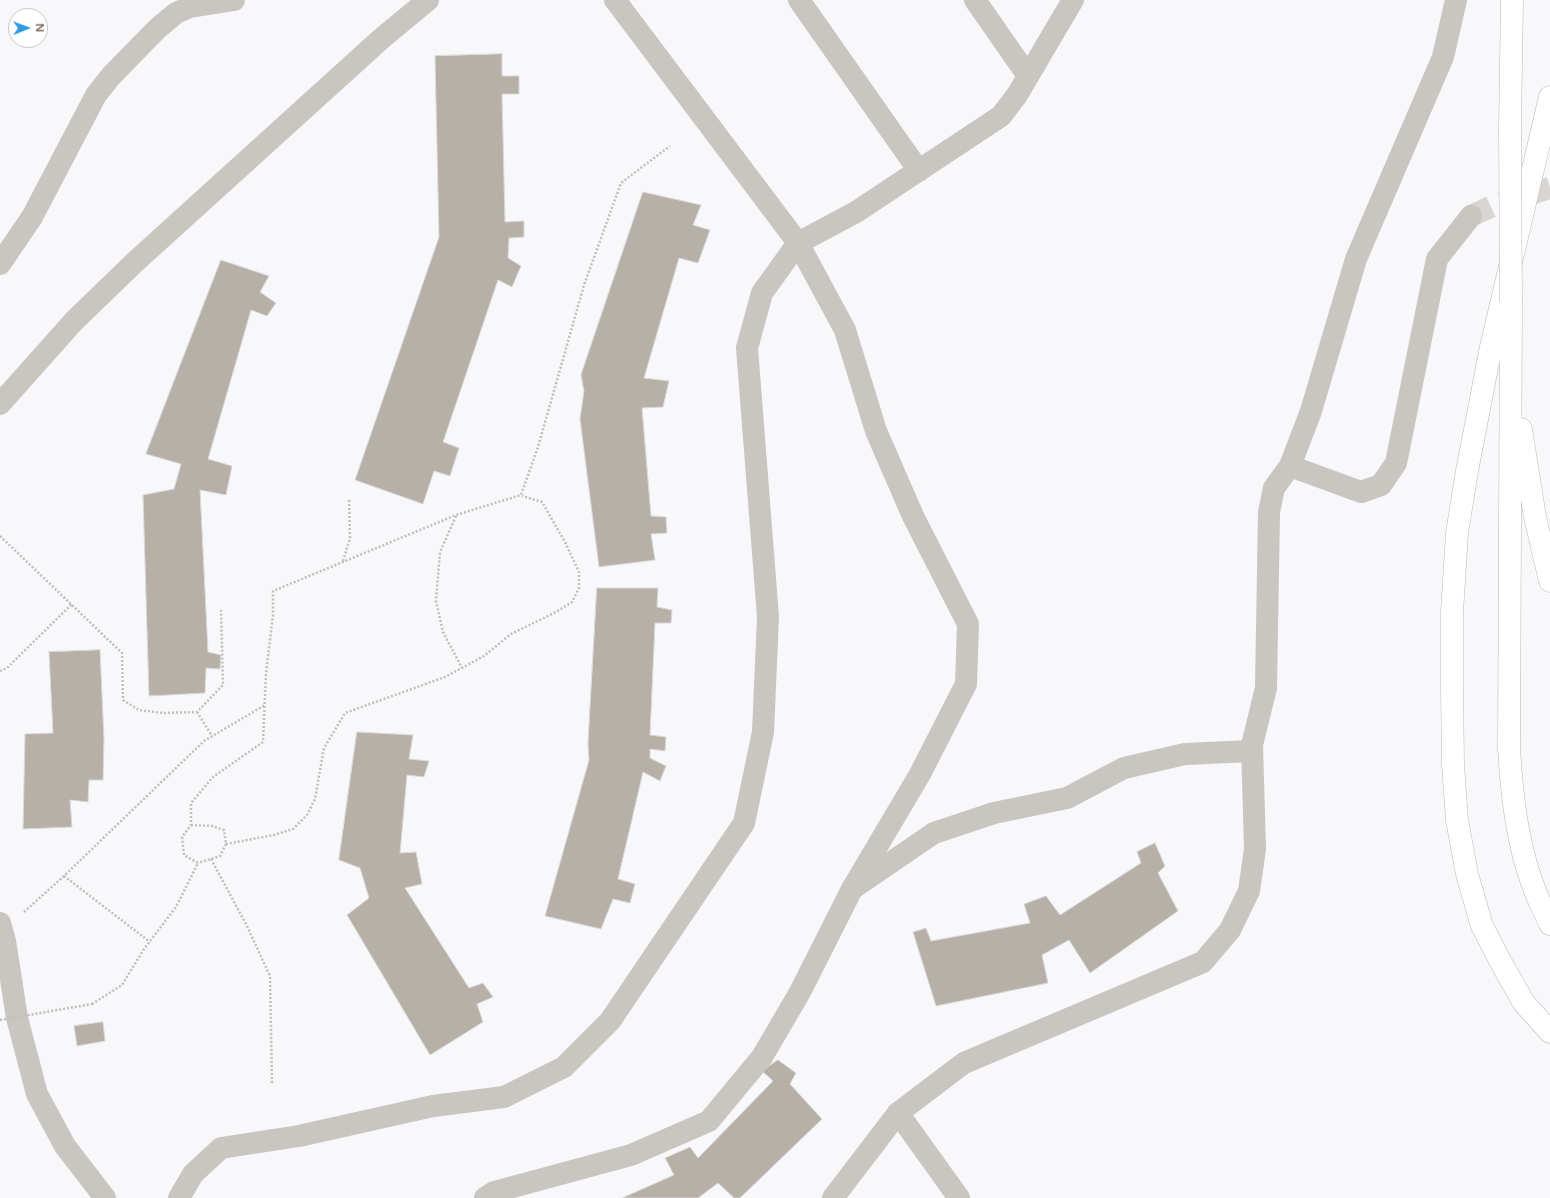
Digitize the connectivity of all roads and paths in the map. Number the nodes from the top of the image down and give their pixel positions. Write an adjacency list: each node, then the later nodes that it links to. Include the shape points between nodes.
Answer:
1 (234, 0): 15 (street, via 190,7 176,13 110,76 96,95 32,217)
2 (428, 0): 17 (street, via 381,39 135,262 74,321)
3 (615, 0): 14 (street)
4 (799, 0): 12 (street)
5 (975, 0): 9 (street)
6 (1073, 0): 9 (street)
7 (1456, 0): 18 (street, via 1443,57 1356,259 1311,411)
8 (1512, 0): 16 (highway, bridge)
9 (1028, 76): 12 (street, via 1001,116)
10 (1550, 97): 44 (highway, via 1491,347 1466,478 1457,541 1452,612 1452,688 1457,820 1467,874 1482,926 1504,968 1524,1003)
11 (670, 146): 19 (path, via 621,183 584,284 538,447)
12 (919, 171): 14 (street, via 856,212)
13 (1471, 216): 18 (street, via 1437,259 1396,463 1381,485 1361,492)
14 (798, 243): 38 (street, via 845,330 876,430 913,516 968,624 966,684 920,774); 48 (street, via 762,293 748,348 768,617 763,732 744,823 610,1021 564,1067 504,1097 433,1106 299,1136 221,1148 194,1174)
15 (0, 264)
16 (1511, 302): 24 (highway, via 1518,410 1535,517); 41 (highway, via 1509,749 1512,795 1521,842 1533,887)
17 (0, 404)
18 (1290, 466): 32 (street, via 1274,488 1269,512 1266,688)
19 (521, 496): 21 (path); 27 (path, via 542,502 579,572 579,588 572,602 512,634 484,656)
20 (349, 498): 23 (path, via 350,538)
21 (456, 515): 23 (path); 27 (path, via 440,552 436,601 443,632)
22 (0, 536): 25 (path)
23 (343, 561): 29 (path, via 273,591)
24 (1550, 581)
25 (72, 604): 28 (path, via 8,668); 30 (path, via 122,653 123,700 139,710 163,713)
26 (221, 610): 30 (path, via 224,685)
27 (462, 668): 34 (path, via 445,677 345,713 324,748 315,798 307,815 293,829)
28 (0, 671)
29 (265, 705): 31 (path); 33 (path, via 264,742 213,777 191,803)
30 (197, 712): 31 (path)
31 (212, 736): 37 (path)
32 (1252, 751): 38 (street, via 1185,754 1124,768 1067,798 994,813 934,833); 46 (street, via 1255,849 1249,891 1230,930 1203,962 964,1063)
33 (191, 825): 34 (path, via 212,826 224,830); 36 (path, via 182,837 184,855)
34 (226, 844): 35 (path, via 220,856)
35 (211, 859): 36 (path); 45 (path, via 270,976)
36 (198, 863): 42 (path, via 176,907)
37 (64, 876): 39 (path); 42 (path)
38 (852, 889): 49 (street, via 800,992 762,1056 709,1121 631,1155 494,1192)
39 (24, 912)
40 (0, 923): 47 (street, via 17,1018 37,1094 65,1146)
41 (1550, 924)
42 (150, 942): 43 (path, bridge, via 122,985 92,1004)
43 (0, 1020)
44 (1550, 1032)
45 (272, 1085)
46 (898, 1112): 50 (street); 51 (street)
47 (105, 1198)
48 (179, 1198)
49 (485, 1198)
50 (834, 1198)
51 (959, 1198)

